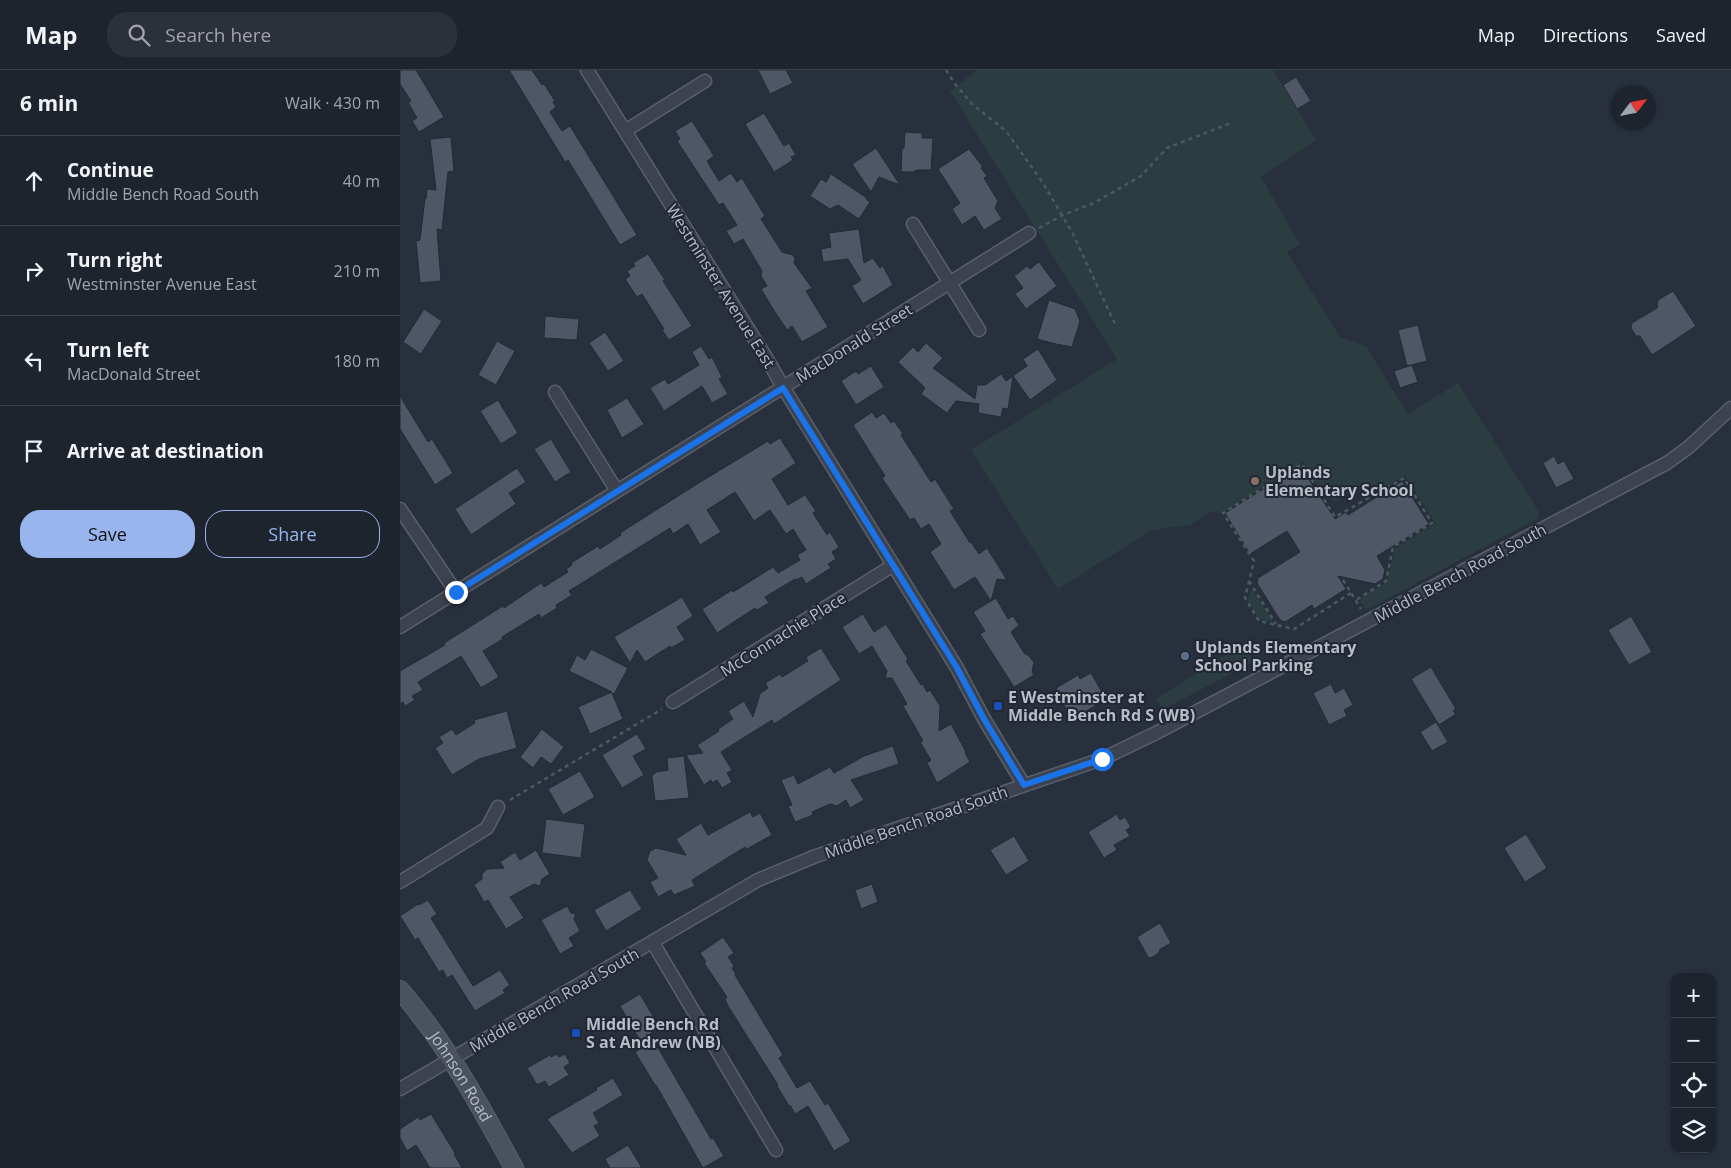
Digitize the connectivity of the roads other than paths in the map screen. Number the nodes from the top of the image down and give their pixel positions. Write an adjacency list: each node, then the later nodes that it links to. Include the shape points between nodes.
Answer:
1 (587, 70): 3 (street, Westminster Avenue East)
2 (705, 81): 3 (street)
3 (625, 131): 8 (street, Westminster Avenue East)
4 (914, 224): 6 (street)
5 (1029, 233): 6 (street, MacDonald Street)
6 (949, 283): 7 (street); 8 (street, MacDonald Street)
7 (979, 330)
8 (783, 388): 11 (street, MacDonald Street); 13 (street, Westminster Avenue East)
9 (555, 392): 11 (street)
10 (1731, 408): 17 (street, Middle Bench Road South, via 1667,463 1130,747)
11 (617, 491): 14 (street, MacDonald Street)
12 (400, 509): 14 (street)
13 (892, 566): 16 (street, McConnachie Place); 17 (street, Westminster Avenue East, via 957,668)
14 (456, 592): 15 (street, MacDonald Street)
15 (400, 627)
16 (674, 702)
17 (1024, 785): 20 (street, Middle Bench Road South, via 777,871)
18 (498, 807): 19 (street, via 487,828)
19 (400, 882)
20 (653, 943): 22 (street, Middle Bench Road South); 24 (street)
21 (400, 990): 22 (main road, Johnson Road)
22 (451, 1060): 23 (street, Middle Bench Road South); 25 (main road, Johnson Road)
23 (400, 1089)
24 (776, 1150)
25 (514, 1168)

